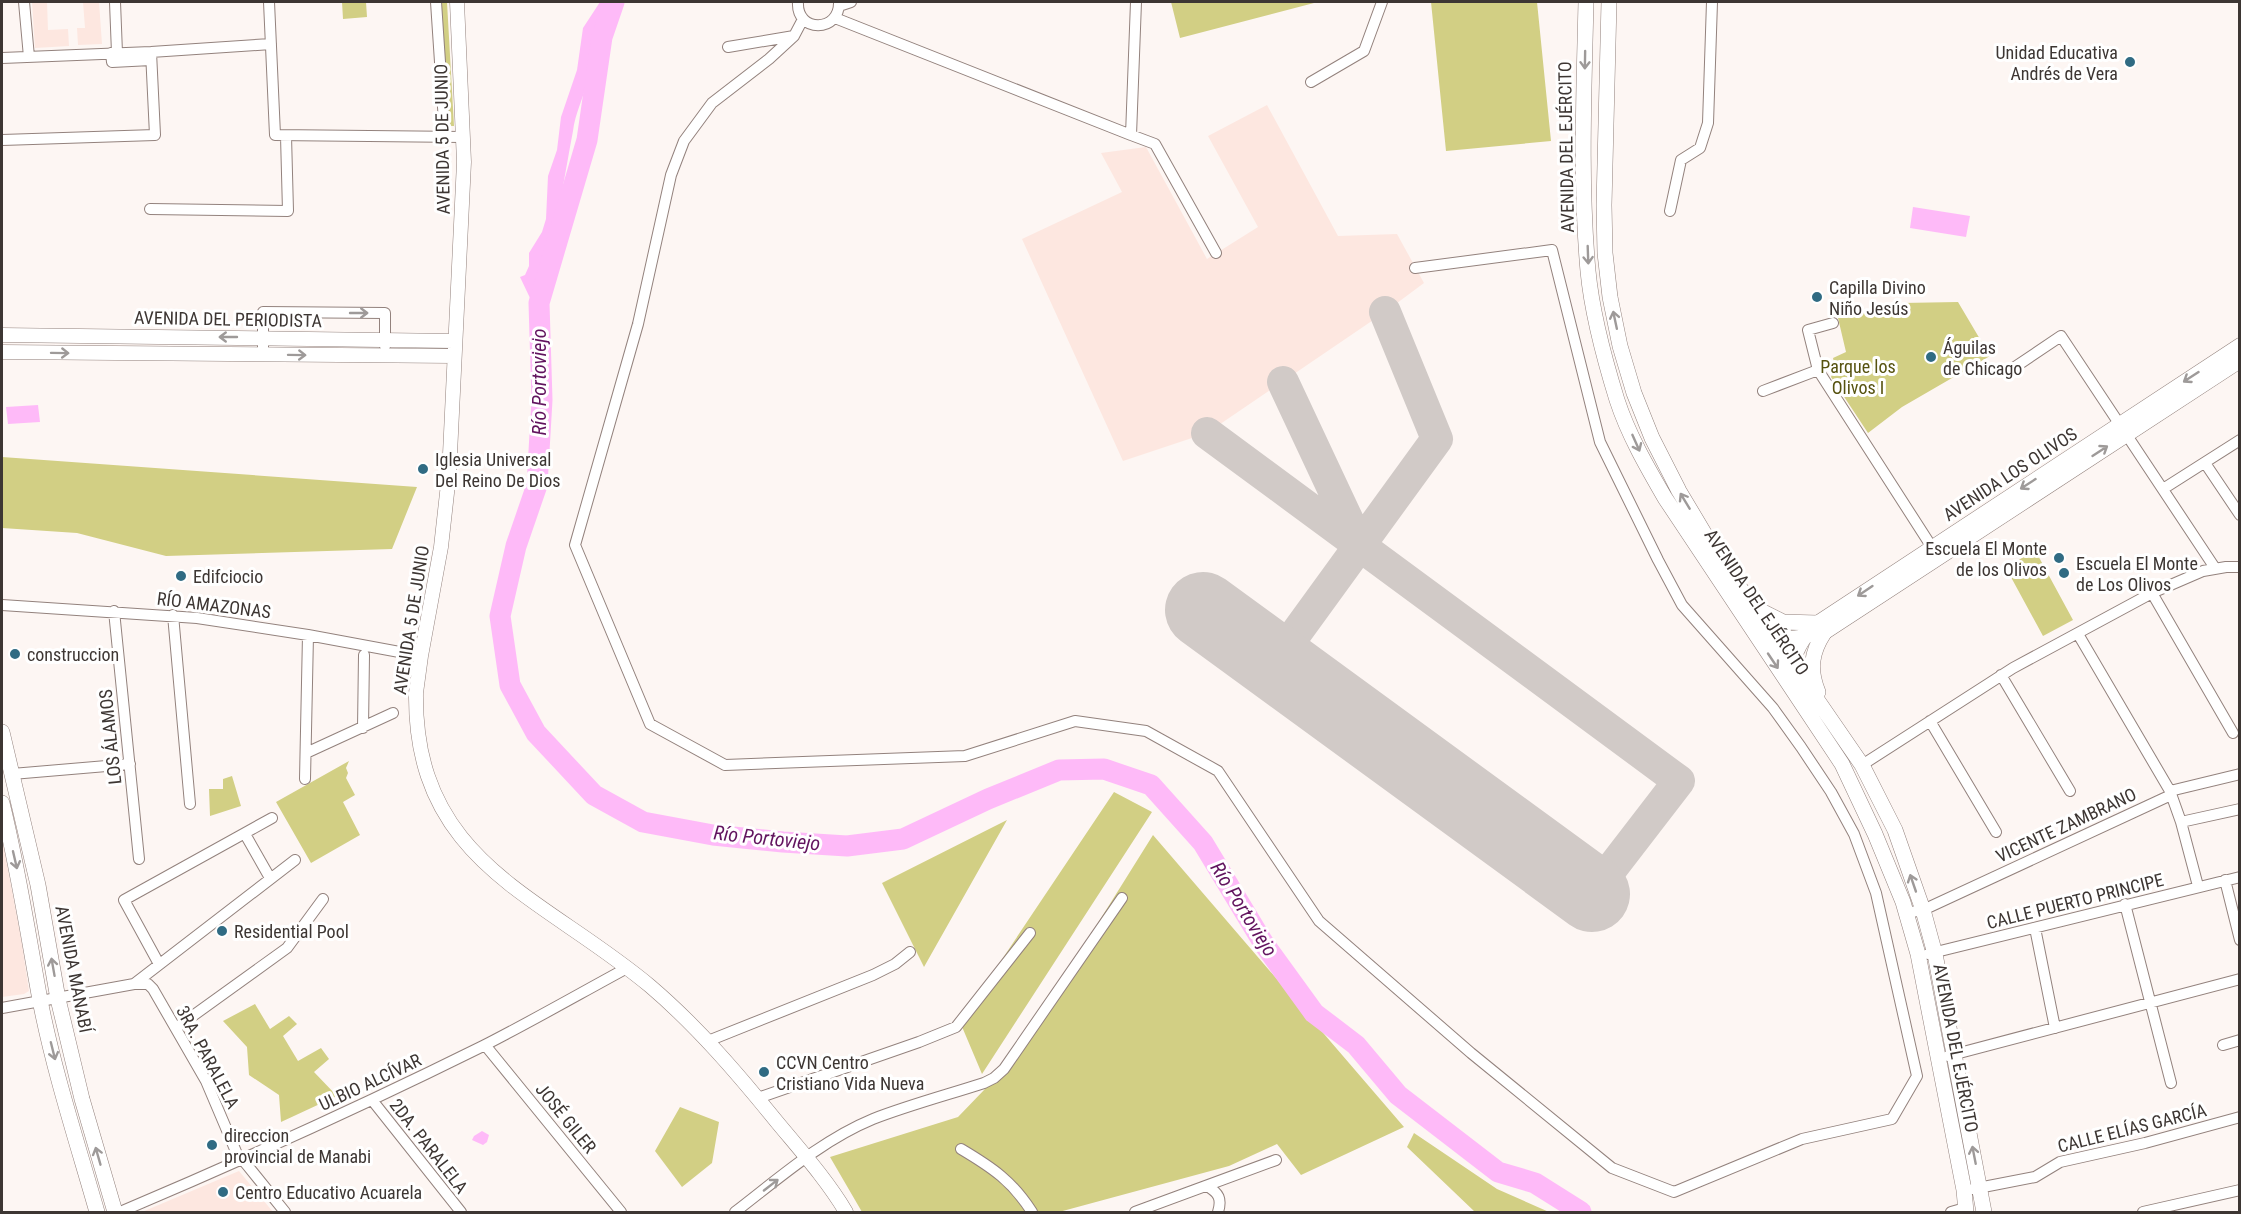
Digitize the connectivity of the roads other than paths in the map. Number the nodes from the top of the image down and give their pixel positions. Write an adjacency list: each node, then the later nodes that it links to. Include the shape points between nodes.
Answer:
1 (24, 2): 21 (street)
2 (115, 2): 19 (street)
3 (269, 2): 17 (street)
4 (436, 2): 26 (street)
5 (457, 2): 27 (street, AVENIDA 5 DE JUNIO)
6 (798, 2): 15 (street)
7 (851, 2): 13 (street)
8 (1136, 2): 24 (street)
9 (1382, 2): 23 (street, via 1364,51)
10 (1586, 2): 58 (main road, AVENIDA DEL EJÉRCITO, one-way to 58, via 1584,146 1588,272 1599,337 1617,402 1642,457 1665,498)
11 (1608, 2): 58 (main road, AVENIDA DEL EJÉRCITO, one-way to 11, via 1652,438 1620,346 1605,243)
12 (1712, 2): 30 (street, via 1708,123 1700,148 1677,167)
13 (839, 4): 14 (street)
14 (835, 18): 15 (street, via 816,26); 24 (street)
15 (803, 20): 16 (street)
16 (794, 36): 18 (street); 32 (street, via 712,103 684,141 670,175 638,324 575,545 650,724 725,765 965,756 1075,721 1146,731 1218,771 1319,921 1612,1168 1674,1192 1802,1139 1892,1119 1917,1076 1876,893 1854,834 1801,747 1773,708 1682,605 1658,560 1600,442 1552,250)
17 (271, 44): 20 (street); 25 (street, via 275,135)
18 (728, 47)
19 (114, 53): 20 (street); 21 (street)
20 (151, 56): 28 (street, via 155,135)
21 (29, 57): 22 (street)
22 (2, 58)
23 (1311, 82)
24 (1131, 135): 31 (street, via 1155,144)
25 (286, 136): 26 (street); 29 (street, via 288,211)
26 (445, 137): 27 (street)
27 (464, 137): 37 (street, AVENIDA 5 DE JUNIO)
28 (2, 140)
29 (150, 209)
30 (1670, 211)
31 (1216, 253)
32 (1415, 268)
33 (1833, 323): 45 (street, via 1808,330)
34 (2, 335): 35 (street, AVENIDA DEL PERIODISTA, one-way to 34)
35 (263, 338): 36 (street, AVENIDA DEL PERIODISTA); 36 (street, one-way to 36, via 263,312 385,313); 40 (street)
36 (385, 339): 37 (street, AVENIDA DEL PERIODISTA); 41 (street)
37 (454, 340): 42 (street, AVENIDA 5 DE JUNIO)
38 (2240, 345): 47 (street, AVENIDA LOS OLIVOS, one-way to 47)
39 (2, 352): 40 (street, AVENIDA DEL PERIODISTA, one-way to 40)
40 (263, 354): 41 (street, AVENIDA DEL PERIODISTA, one-way to 41)
41 (385, 355): 42 (street, AVENIDA DEL PERIODISTA)
42 (453, 356): 66 (street, AVENIDA 5 DE JUNIO, via 446,510)
43 (2240, 361): 47 (street, AVENIDA LOS OLIVOS)
44 (2012, 369): 47 (street, via 2061,336)
45 (1818, 370): 46 (street); 52 (street)
46 (1763, 391)
47 (2123, 429): 50 (street); 52 (street, AVENIDA LOS OLIVOS)
48 (2240, 440): 49 (street)
49 (2205, 463): 50 (street); 51 (street)
50 (2163, 489): 53 (street)
51 (2240, 515)
52 (1935, 552): 60 (street, AVENIDA LOS OLIVOS)
53 (2215, 568): 54 (street); 55 (street)
54 (2238, 569)
55 (2152, 594): 61 (street); 75 (street)
56 (2, 605): 57 (street, RÍO AMAZONAS)
57 (114, 611): 59 (street, RÍO AMAZONAS); 77 (street, LOS ÁLAMOS)
58 (1747, 611): 60 (main road); 63 (main road, AVENIDA DEL EJÉRCITO); 69 (main road, AVENIDA DEL EJÉRCITO, one-way to 69)
59 (173, 615): 62 (street, RÍO AMAZONAS); 85 (street)
60 (1820, 628): 64 (street, AVENIDA LOS OLIVOS); 70 (main road, via 1812,663 1813,681)
61 (2078, 634): 68 (street); 83 (street)
62 (308, 635): 66 (street, RÍO AMAZONAS); 76 (street)
63 (1775, 637): 64 (street, AVENIDA LOS OLIVOS); 67 (main road, AVENIDA DEL EJÉRCITO)
64 (1803, 637): 67 (street)
65 (364, 655): 73 (street)
66 (421, 656): 109 (street, AVENIDA 5 DE JUNIO, via 416,693 420,749 432,792 452,827 467,846 510,884)
67 (1793, 663): 69 (street); 70 (main road, AVENIDA DEL EJÉRCITO)
68 (2001, 675): 72 (street); 82 (street)
69 (1794, 691): 101 (main road, AVENIDA DEL EJÉRCITO, via 1842,764)
70 (1823, 706): 78 (main road, AVENIDA DEL EJÉRCITO)
71 (393, 713): 73 (street)
72 (1930, 721): 78 (street); 89 (street)
73 (363, 728): 76 (street)
74 (2, 732): 79 (main road, AVENIDA MANABÍ)
75 (2233, 732)
76 (306, 753): 81 (street)
77 (130, 764): 79 (street); 91 (street, LOS ÁLAMOS)
78 (1862, 765): 100 (main road, AVENIDA DEL EJÉRCITO, one-way to 78, via 1895,830)
79 (12, 774): 112 (main road, AVENIDA MANABÍ, one-way to 79, via 38,885)
80 (2240, 774): 83 (street, VICENTE ZAMBRANO)
81 (305, 779)
82 (2070, 791)
83 (2170, 793): 88 (street); 100 (street, VICENTE ZAMBRANO)
84 (2, 803): 113 (main road, AVENIDA MANABÍ, one-way to 113)
85 (190, 804)
86 (2240, 809): 88 (street)
87 (272, 818): 90 (street)
88 (2181, 822): 96 (street)
89 (1996, 832)
90 (245, 834): 94 (street); 108 (street, via 124,900)
91 (139, 859)
92 (295, 860): 94 (street)
93 (2240, 876): 95 (street, CALLE PUERTO PRINCIPE)
94 (270, 878): 108 (street)
95 (2225, 880): 96 (street, CALLE PUERTO PRINCIPE); 104 (street)
96 (2198, 886): 99 (street, CALLE PUERTO PRINCIPE)
97 (1122, 898): 128 (street, via 1004,1069 984,1083 872,1119)
98 (322, 899): 116 (street, via 287,948)
99 (2125, 904): 102 (street, CALLE PUERTO PRINCIPE); 114 (street)
100 (1923, 910): 101 (street, VICENTE ZAMBRANO); 107 (main road, AVENIDA DEL EJÉRCITO)
101 (1906, 913): 106 (main road, AVENIDA DEL EJÉRCITO)
102 (2035, 928): 107 (street, CALLE PUERTO PRINCIPE); 117 (street)
103 (1030, 933): 124 (street, via 956,1027)
104 (2240, 940)
105 (910, 952): 119 (street, via 873,975)
106 (1918, 954): 107 (street, CALLE PUERTO PRINCIPE); 122 (main road, AVENIDA DEL EJÉRCITO)
107 (1935, 954): 122 (main road, AVENIDA DEL EJÉRCITO)
108 (159, 964): 111 (street)
109 (627, 968): 119 (street, AVENIDA 5 DE JUNIO); 120 (street, ULBIO ALCÍVAR)
110 (2240, 979): 114 (street)
111 (134, 984): 112 (street); 116 (street, 3RA. PARALELA, via 142,983 153,989)
112 (58, 999): 113 (street); 137 (main road, AVENIDA MANABÍ, one-way to 112)
113 (41, 1001): 115 (street); 136 (main road, AVENIDA MANABÍ, one-way to 136)
114 (2150, 1003): 117 (street); 123 (street)
115 (2, 1008)
116 (176, 1028): 129 (street, 3RA. PARALELA, via 206,1081)
117 (2055, 1028): 122 (street)
118 (2240, 1040): 121 (street)
119 (708, 1041): 124 (street, AVENIDA 5 DE JUNIO)
120 (485, 1045): 125 (street, ULBIO ALCÍVAR); 141 (street, JOSÉ GILER)
121 (2223, 1045)
122 (1946, 1056): 132 (main road, AVENIDA DEL EJÉRCITO, one-way to 122); 133 (main road, AVENIDA DEL EJÉRCITO)
123 (2171, 1083)
124 (758, 1098): 128 (street, AVENIDA 5 DE JUNIO)
125 (372, 1100): 129 (street, ULBIO ALCÍVAR); 140 (street, 2DA. PARALELA)
126 (2240, 1117): 132 (street, CALLE ELÍAS GARCÍA, via 2060,1162 2035,1178)
127 (961, 1149): 144 (street, via 1014,1186)
128 (807, 1157): 142 (street, one-way to 128); 143 (street, AVENIDA 5 DE JUNIO)
129 (241, 1160): 138 (street, ULBIO ALCÍVAR); 139 (street, 3RA. PARALELA)
130 (1276, 1160): 131 (street)
131 (1207, 1186): 145 (street); 146 (street, via 1220,1197)
132 (1980, 1188): 133 (street, CALLE ELÍAS GARCÍA); 147 (main road, AVENIDA DEL EJÉRCITO)
133 (1964, 1190): 135 (main road, AVENIDA DEL EJÉRCITO)
134 (2240, 1190): 148 (street)
135 (1961, 1211)
136 (97, 1212)
137 (115, 1212)
138 (120, 1212)
139 (285, 1212)
140 (461, 1212)
141 (621, 1212)
142 (735, 1212)
143 (846, 1212)
144 (1032, 1212)
145 (1134, 1212)
146 (1218, 1212)
147 (1984, 1212)
148 (2143, 1212)

